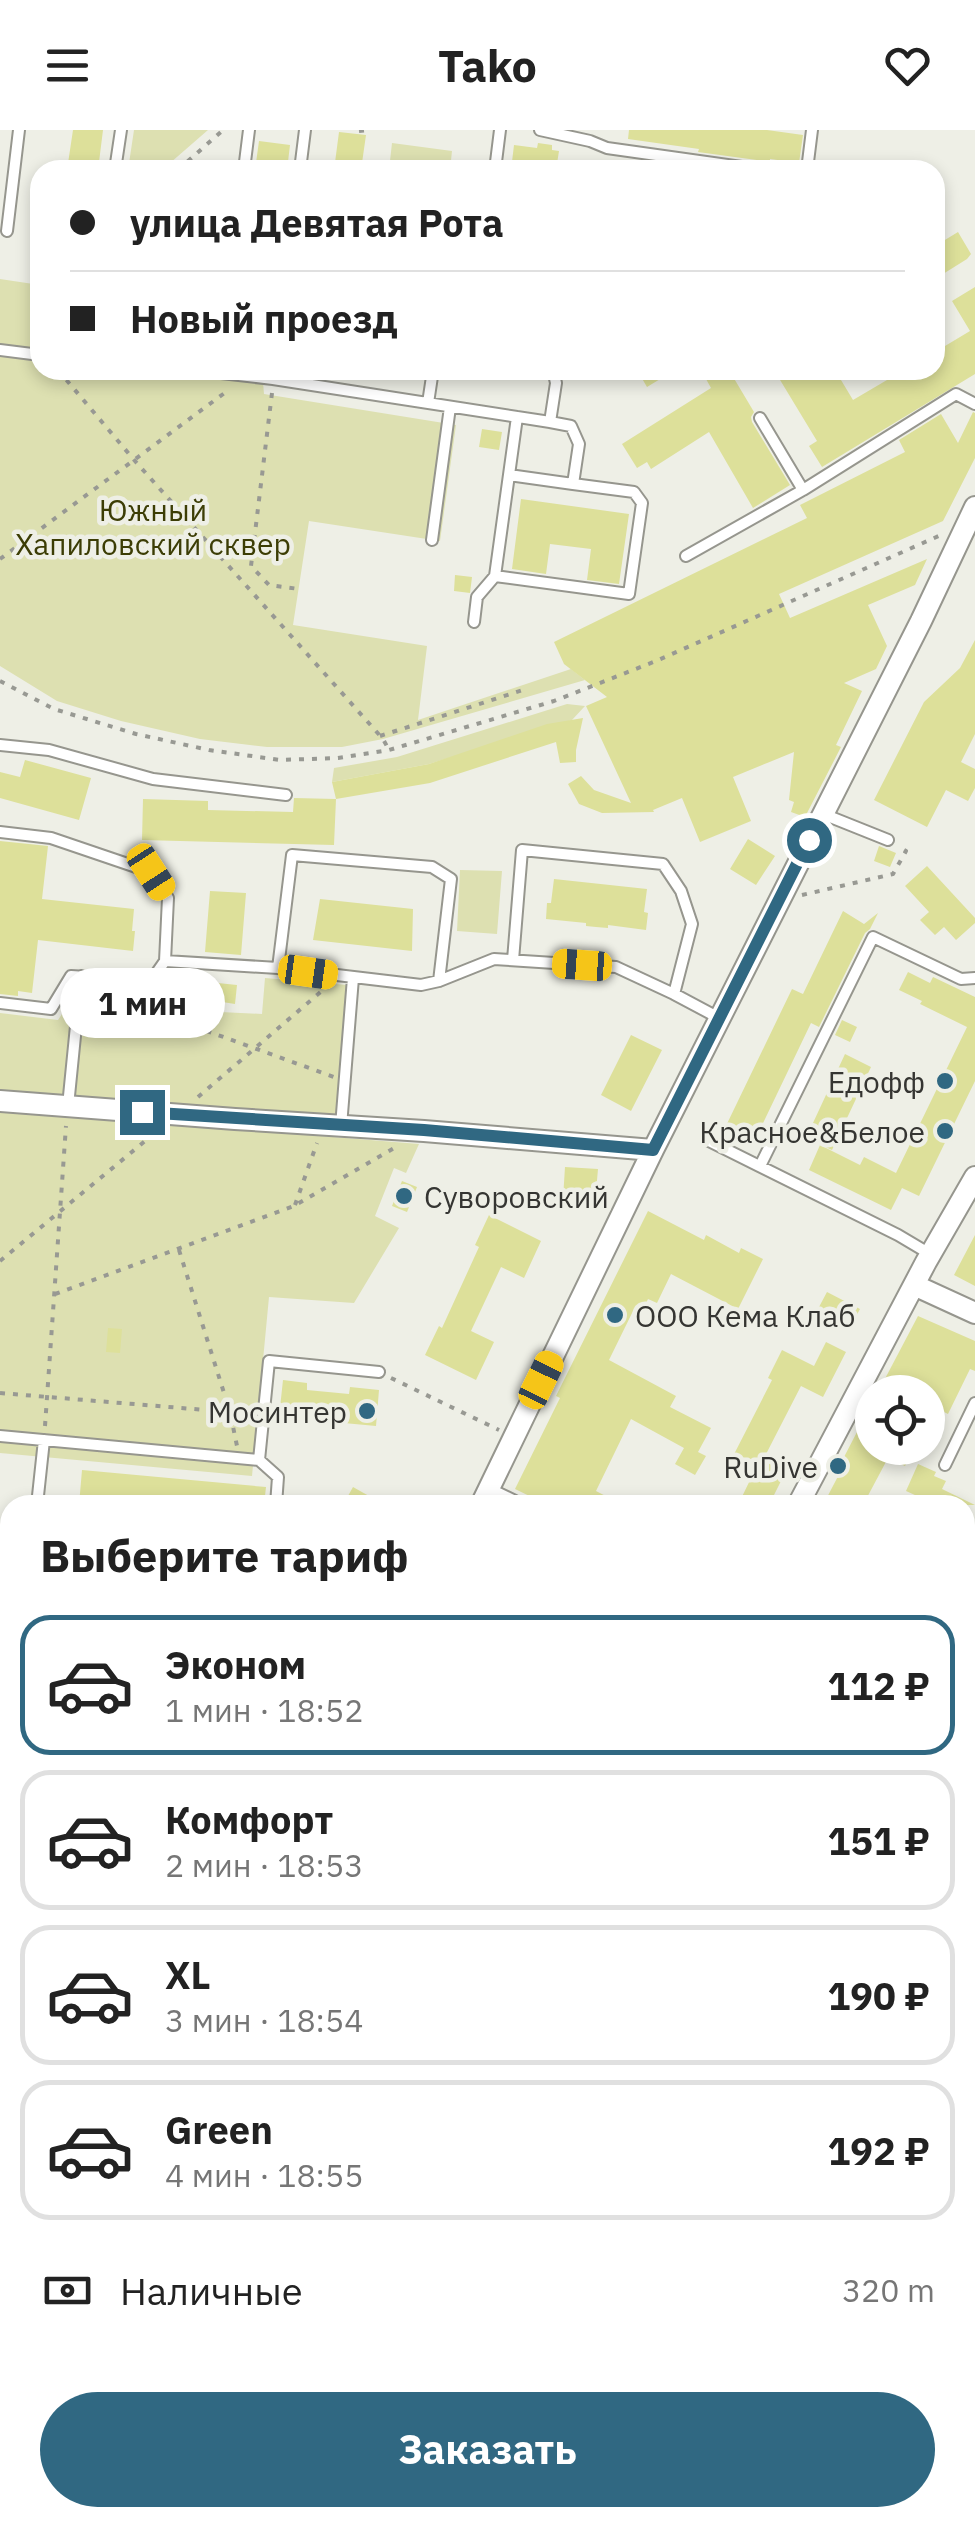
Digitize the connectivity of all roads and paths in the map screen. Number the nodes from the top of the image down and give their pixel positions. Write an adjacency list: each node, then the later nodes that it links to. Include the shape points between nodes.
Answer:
1 (19, 130): 18 (lane)
2 (121, 130): 11 (lane)
3 (223, 130): 12 (path)
4 (248, 130): 13 (lane)
5 (305, 130): 14 (lane)
6 (368, 130): 10 (path)
7 (500, 130): 15 (lane)
8 (540, 130): 16 (lane)
9 (812, 130): 17 (lane)
10 (359, 131)
11 (116, 160)
12 (189, 160)
13 (245, 160)
14 (301, 160)
15 (496, 160)
16 (693, 160)
17 (808, 160)
18 (6, 231)
19 (0, 350): 20 (lane)
20 (30, 354)
21 (66, 380): 33 (path)
22 (241, 380): 33 (path)
23 (306, 380): 26 (lane)
24 (431, 380): 26 (lane)
25 (555, 380): 32 (lane)
26 (428, 403): 29 (lane)
27 (975, 404): 36 (lane, via 956,394)
28 (271, 405): 42 (path, via 251,566 270,585)
29 (450, 407): 30 (lane); 38 (lane)
30 (517, 417): 32 (lane); 34 (lane)
31 (760, 418): 36 (lane)
32 (550, 422): 35 (lane, via 571,426 578,444)
33 (134, 461): 40 (path); 46 (path)
34 (509, 476): 35 (lane); 41 (lane)
35 (573, 484): 41 (lane, via 634,492 642,503 630,594)
36 (803, 490): 39 (lane)
37 (971, 515): 48 (path, via 640,668); 50 (street)
38 (432, 540)
39 (686, 556)
40 (0, 558)
41 (495, 576): 43 (lane, via 477,597)
42 (299, 589)
43 (474, 622)
44 (0, 681): 48 (path, via 54,708 209,750 280,760)
45 (526, 689): 46 (path)
46 (380, 736): 48 (path)
47 (0, 745): 49 (lane, via 49,750 154,779)
48 (389, 750)
49 (286, 795)
50 (822, 814): 52 (lane); 65 (street)
51 (0, 832): 56 (lane, via 52,838 151,872 168,898)
52 (888, 840)
53 (906, 850): 54 (path, via 893,874)
54 (802, 895)
55 (513, 960): 62 (lane, via 494,959); 63 (lane, via 616,967); 63 (lane, via 522,850 663,864 692,924)
56 (165, 962): 57 (lane); 61 (lane)
57 (278, 968): 59 (lane); 62 (lane, via 292,855 309,856 432,867 450,879)
58 (81, 976): 61 (lane); 64 (lane, via 71,976 51,1010); 68 (lane)
59 (353, 978): 62 (lane); 66 (lane)
60 (975, 978): 73 (lane, via 961,979 873,937)
61 (150, 981): 66 (path, via 171,1018)
62 (439, 981)
63 (674, 994): 65 (lane)
64 (0, 1003)
65 (719, 1018): 72 (street)
66 (345, 1081): 69 (lane)
67 (0, 1101): 68 (street)
68 (68, 1106): 69 (street); 80 (path)
69 (332, 1125): 70 (street); 76 (path)
70 (424, 1130): 72 (street); 76 (path)
71 (709, 1141): 73 (lane)
72 (653, 1150): 95 (street)
73 (760, 1166): 78 (lane)
74 (975, 1177): 75 (street)
75 (969, 1201): 78 (street)
76 (294, 1206): 77 (path)
77 (179, 1248): 80 (path); 86 (path)
78 (931, 1254): 79 (street)
79 (914, 1284): 81 (street); 96 (street)
80 (55, 1294): 84 (path)
81 (975, 1313)
82 (379, 1372): 87 (path); 91 (lane, via 269,1361)
83 (0, 1393): 84 (path)
84 (48, 1396): 86 (path); 89 (path)
85 (975, 1403): 92 (lane)
86 (230, 1412): 90 (path)
87 (499, 1430)
88 (0, 1436): 89 (lane)
89 (44, 1440): 90 (lane); 93 (lane)
90 (240, 1458): 91 (lane)
91 (259, 1460): 94 (lane, via 278,1478)
92 (945, 1465)
93 (37, 1495)
94 (277, 1495)
95 (486, 1495)
96 (803, 1495)

